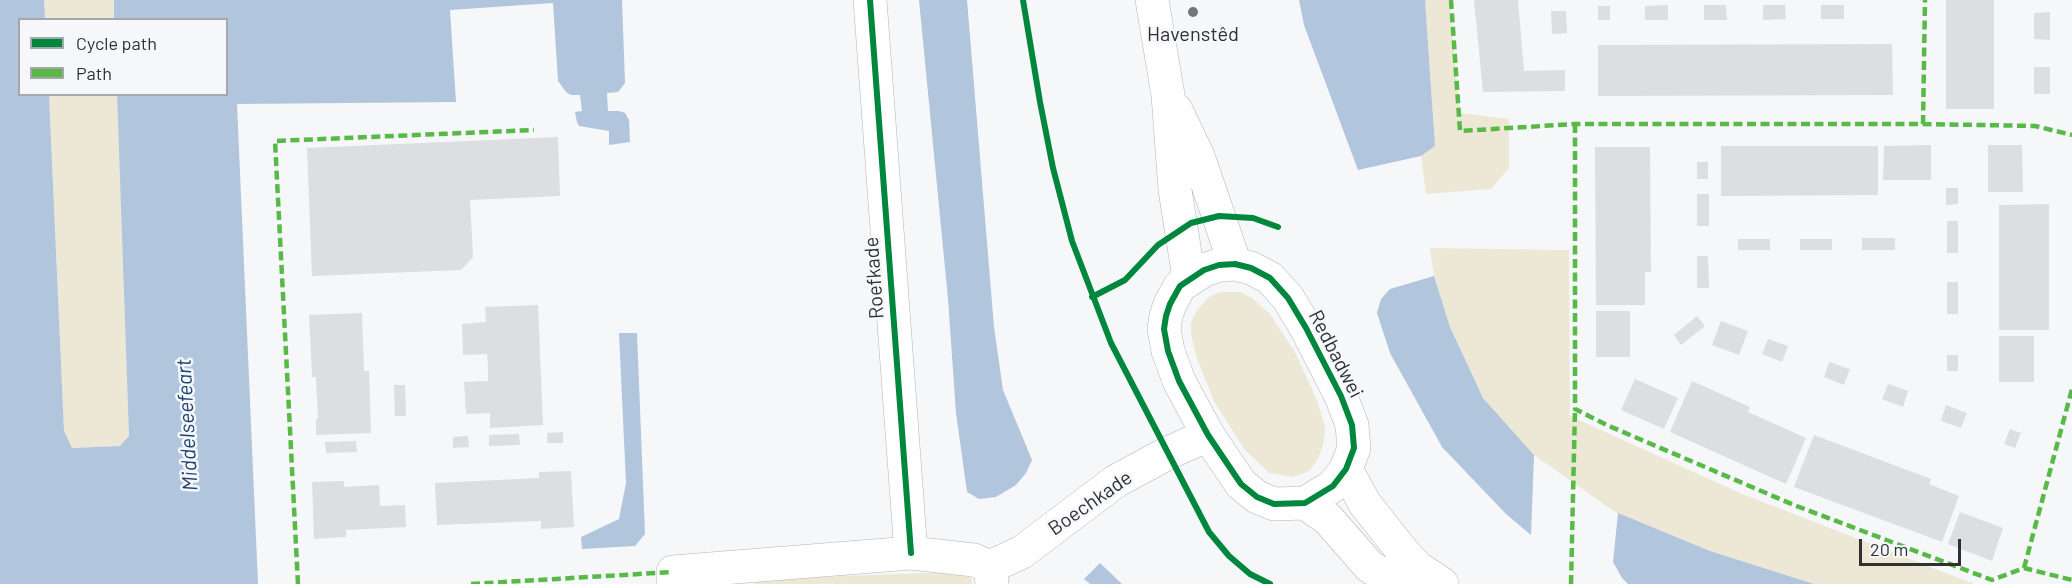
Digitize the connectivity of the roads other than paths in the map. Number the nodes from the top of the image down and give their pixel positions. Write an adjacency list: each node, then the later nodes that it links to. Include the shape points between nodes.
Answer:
1 (870, 0): 9 (street, Roefkade)
2 (1152, 0): 3 (street)
3 (1168, 95): 4 (street, via 1198,156); 5 (street, via 1175,190)
4 (1235, 264): 5 (street, Redbadwei, via 1219,265); 7 (street, Redbadwei, via 1270,278 1306,328 1352,424 1354,448)
5 (1189, 278): 6 (street, Redbadwei, via 1170,304 1164,329 1179,381)
6 (1208, 435): 8 (street, Redbadwei, via 1241,484 1257,497 1274,504); 10 (street, Boechkade, via 1116,481)
7 (1346, 469): 8 (street, Redbadwei, via 1333,486); 13 (street, via 1365,504 1404,554)
8 (1305, 503): 12 (street, via 1328,519 1368,566)
9 (911, 553): 10 (street, via 974,560); 11 (street)
10 (991, 576)
11 (673, 578)
12 (1398, 584)
13 (1442, 584)

